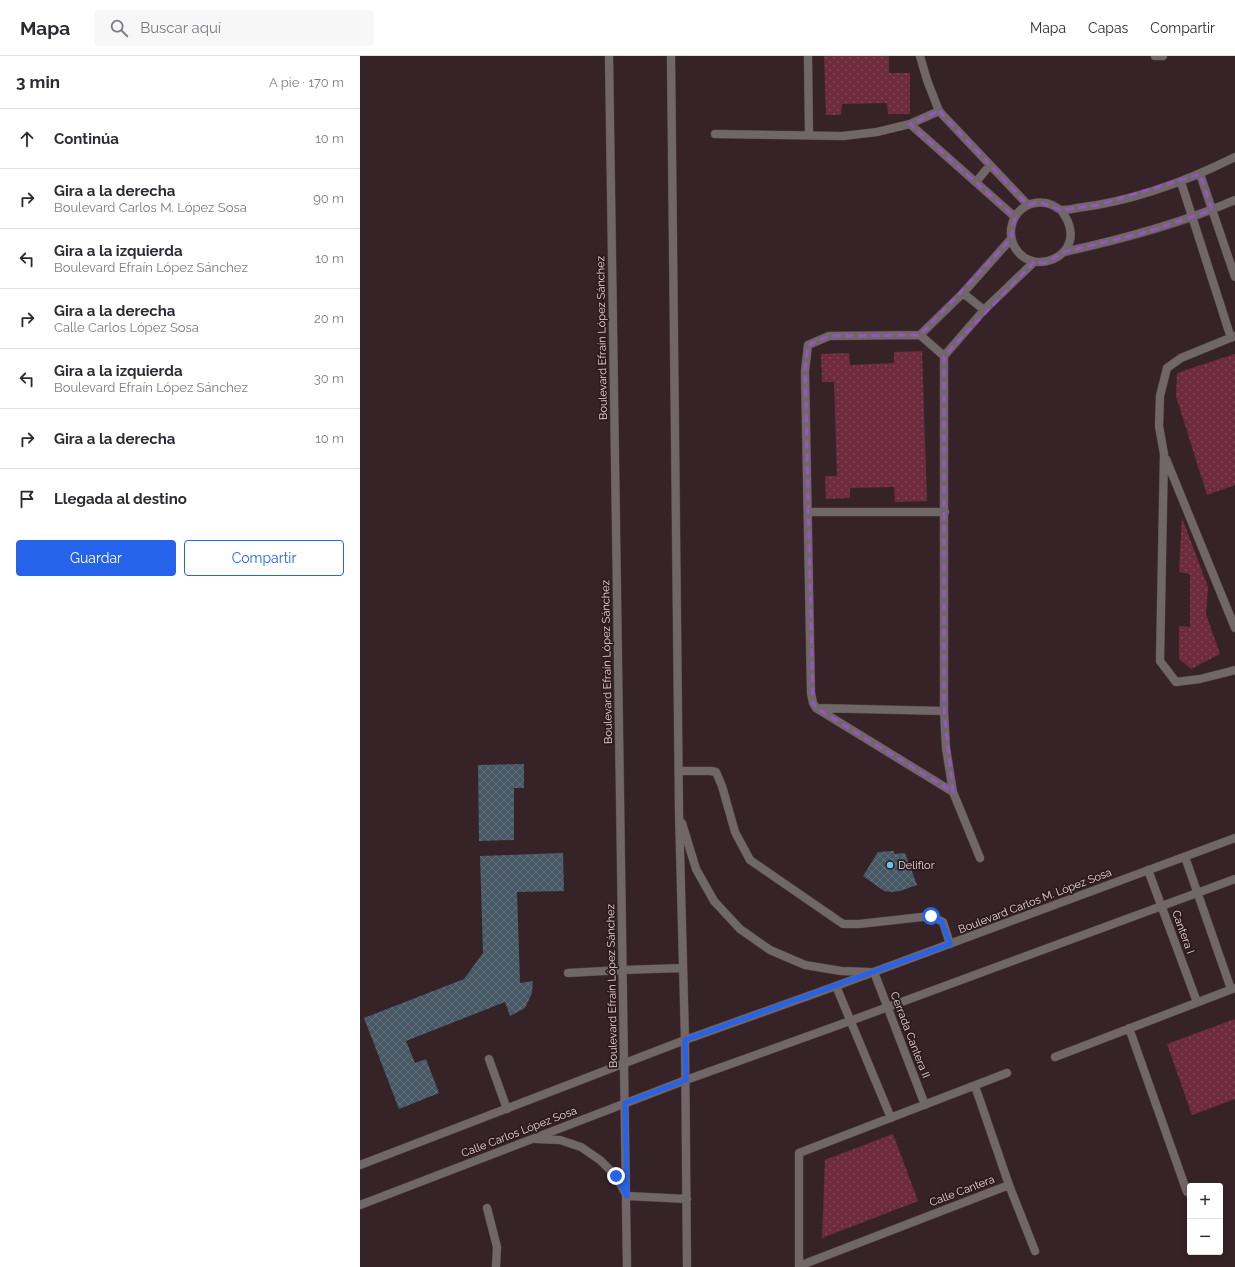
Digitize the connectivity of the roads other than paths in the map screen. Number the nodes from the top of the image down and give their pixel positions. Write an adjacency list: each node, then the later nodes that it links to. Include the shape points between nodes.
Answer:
1 (609, 56): 50 (street, Boulevard Efraín López Sánchez)
2 (671, 56): 38 (street)
3 (808, 56): 10 (street)
4 (920, 56): 7 (street)
5 (1155, 56): 6 (street)
6 (1163, 56)
7 (939, 111): 8 (street); 12 (street)
8 (910, 124): 10 (street, via 877,132 843,136); 14 (street)
9 (715, 134): 10 (street)
10 (809, 135)
11 (1235, 157): 13 (street)
12 (990, 165): 14 (street); 17 (street)
13 (1200, 174): 15 (street); 19 (street)
14 (976, 182): 20 (street)
15 (1181, 182): 18 (street, via 1099,205); 21 (street)
16 (1235, 200): 19 (street)
17 (1028, 205): 18 (street, via 1039,202 1051,204); 20 (street)
18 (1061, 210): 23 (street, via 1068,219 1071,230 1070,242)
19 (1212, 210): 21 (street); 25 (street)
20 (1015, 217): 22 (street)
21 (1193, 217): 23 (street, via 1114,241); 29 (street)
22 (1011, 239): 24 (street, via 1019,254); 26 (street)
23 (1064, 252): 24 (street, via 1055,259)
24 (1034, 262): 27 (street)
25 (1235, 277)
26 (963, 293): 27 (street); 28 (street)
27 (984, 310): 30 (street)
28 (920, 335): 30 (street); 32 (street, via 829,336 808,345 805,370)
29 (1233, 337): 31 (street, via 1181,358 1168,368 1160,396 1160,426)
30 (944, 356): 33 (street)
31 (1164, 454): 34 (street); 35 (street, via 1160,661 1176,682)
32 (808, 512): 33 (street); 36 (street, via 811,693)
33 (944, 512): 37 (street)
34 (1235, 628)
35 (1235, 670)
36 (816, 708): 37 (street); 39 (street)
37 (944, 711): 39 (street, via 946,748)
38 (679, 771): 40 (street); 48 (street, via 716,772 735,832 750,860 843,924 931,916 942,922)
39 (953, 792): 43 (street)
40 (679, 812): 49 (street); 52 (street, via 696,868 714,901 740,929 770,950 805,965 841,971)
41 (1235, 838): 42 (street, Boulevard Carlos M. López Sosa)
42 (1185, 857): 44 (street, Boulevard Carlos M. López Sosa); 46 (street)
43 (980, 858)
44 (1148, 870): 47 (street, Cantera I); 48 (street, Boulevard Carlos M. López Sosa)
45 (1235, 879): 46 (street)
46 (1198, 894): 47 (street); 54 (street)
47 (1162, 906): 55 (street, Cantera I); 56 (street)
48 (950, 944): 52 (street, Boulevard Carlos M. López Sosa)
49 (683, 968): 50 (street); 59 (street)
50 (622, 970): 51 (street); 62 (street, Boulevard Efraín López Sánchez)
51 (568, 972)
52 (874, 972): 53 (street, Boulevard Carlos M. López Sosa); 56 (street, Cerrada Cantera II)
53 (836, 986): 57 (street); 59 (street, Boulevard Carlos M. López Sosa)
54 (1233, 988): 55 (street)
55 (1197, 1002): 58 (street)
56 (888, 1007): 57 (street); 67 (street, Cerrada Cantera II)
57 (850, 1021): 64 (street); 69 (street)
58 (1129, 1028): 60 (street); 73 (street)
59 (685, 1040): 62 (street); 64 (street)
60 (1055, 1057)
61 (489, 1059): 68 (street)
62 (624, 1064): 66 (street, Boulevard Efraín López Sánchez); 68 (street)
63 (1007, 1073): 65 (street)
64 (686, 1080): 66 (street, Calle Carlos López Sosa); 75 (street)
65 (975, 1086): 67 (street, Calle Cantera); 72 (street, Calle Cantera)
66 (625, 1103): 70 (street, Calle Carlos López Sosa); 74 (street, Boulevard Efraín López Sánchez)
67 (924, 1105): 69 (street, Calle Cantera)
68 (507, 1109): 71 (street)
69 (890, 1118): 82 (street, Calle Cantera, via 799,1153)
70 (532, 1138): 74 (street, via 560,1140 581,1147 600,1160 616,1176); 76 (street, Calle Carlos López Sosa)
71 (360, 1165)
72 (1009, 1185): 78 (street); 82 (street, Calle Cantera)
73 (1187, 1192)
74 (627, 1196): 75 (street); 80 (street, Boulevard Efraín López Sánchez)
75 (687, 1199): 81 (street)
76 (360, 1205)
77 (487, 1208): 79 (street, via 497,1247)
78 (1035, 1251)
79 (496, 1267)
80 (627, 1267)
81 (687, 1267)
82 (799, 1267)

